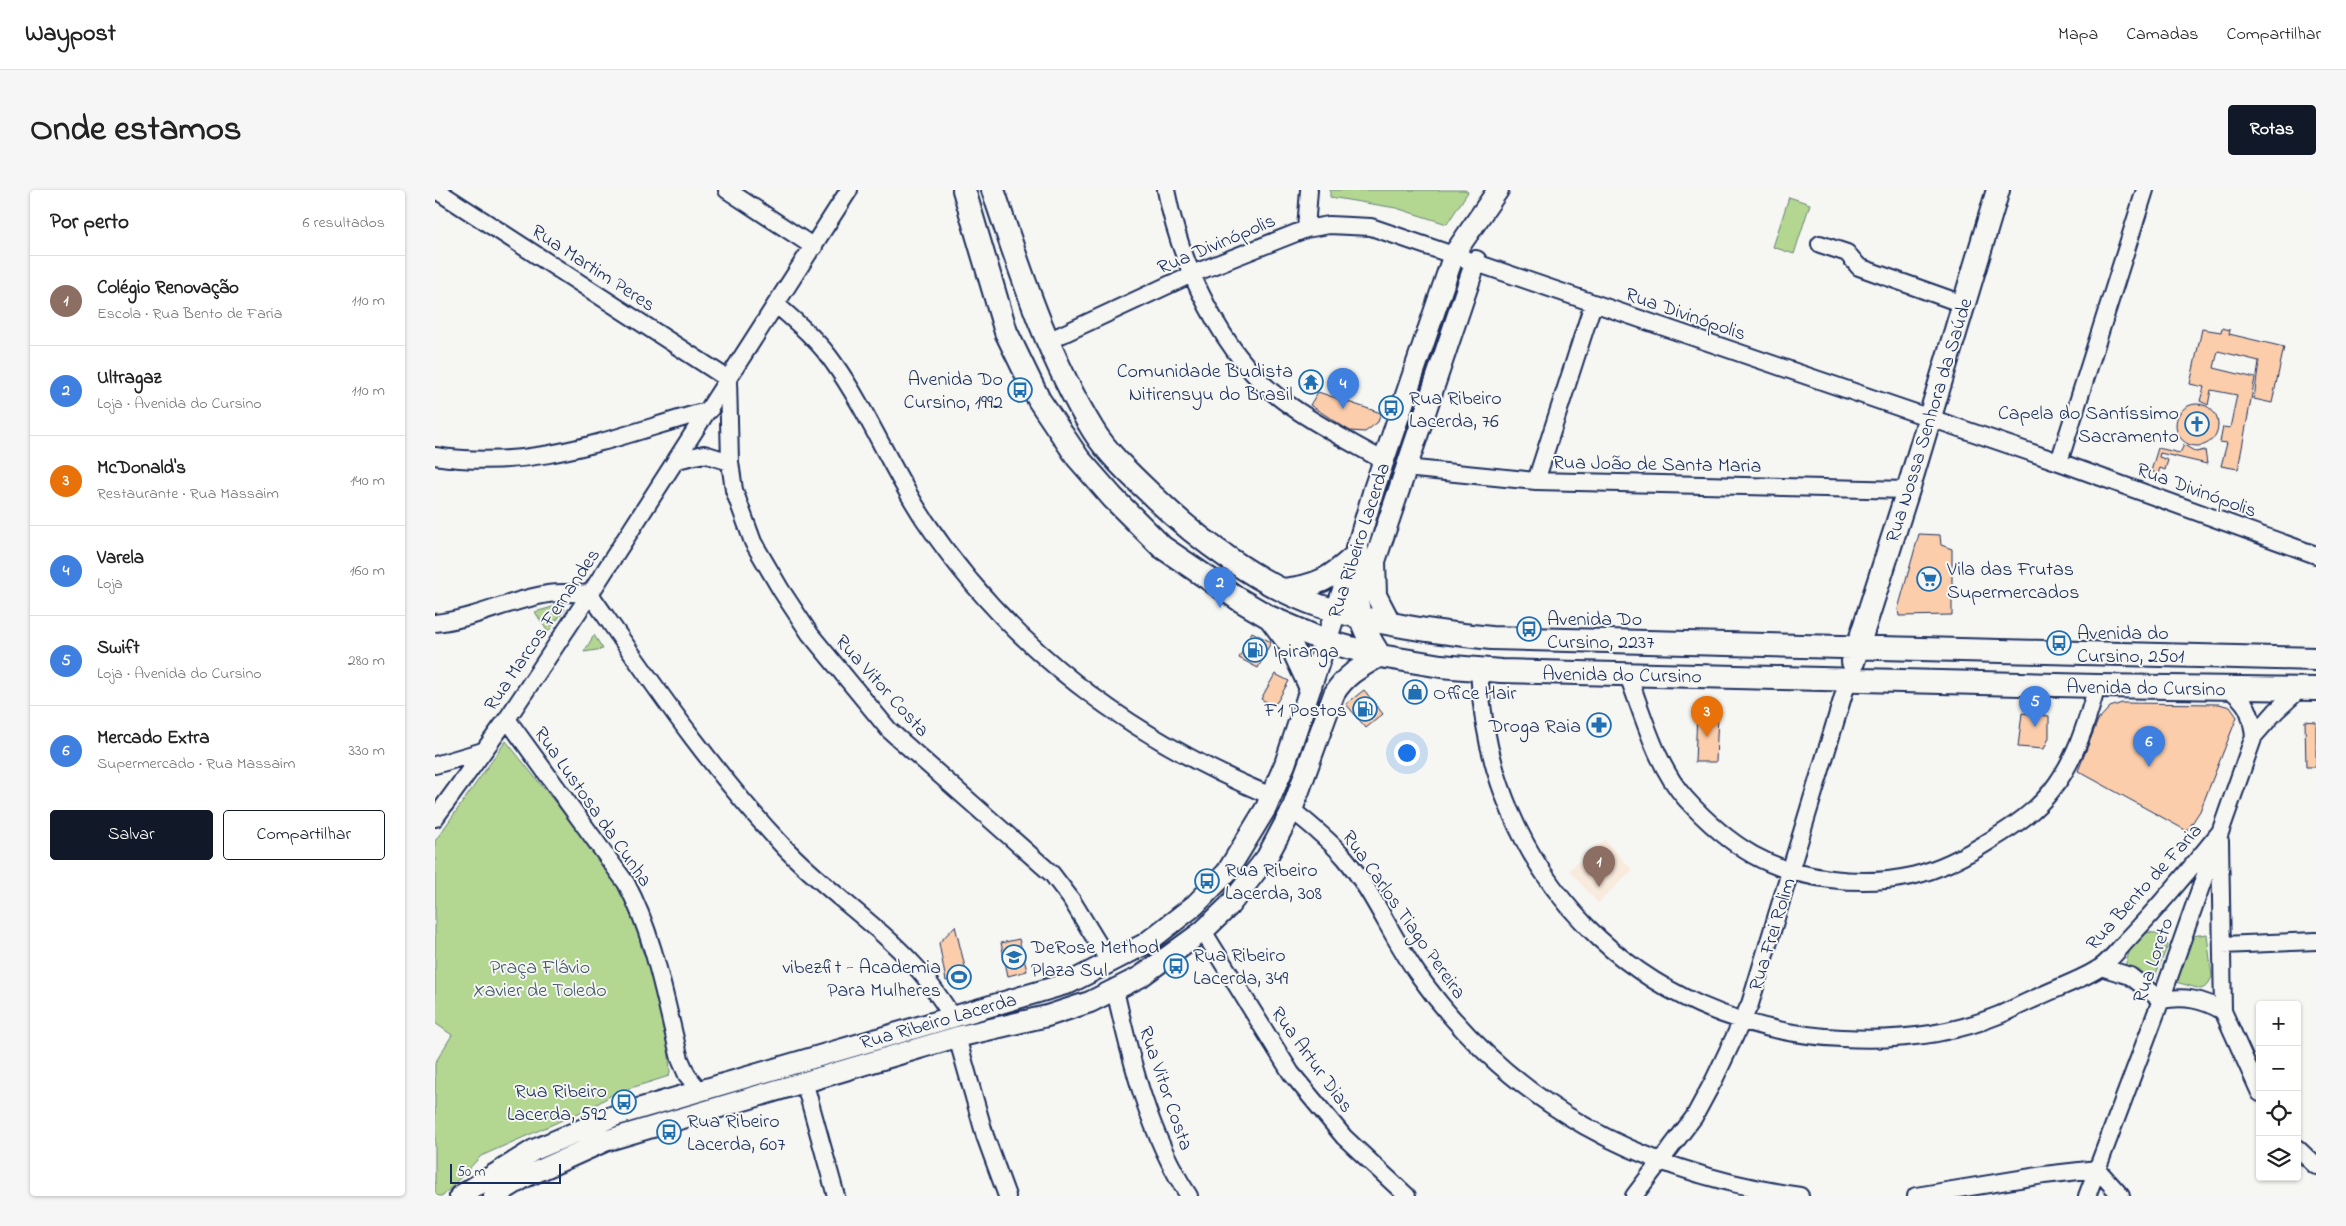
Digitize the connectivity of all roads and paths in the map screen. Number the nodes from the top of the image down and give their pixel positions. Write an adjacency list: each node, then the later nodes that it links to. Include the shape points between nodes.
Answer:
1 (436, 190): 21 (street, Rua Martim Peres)
2 (727, 190): 13 (street)
3 (849, 190): 13 (street, Rua Marcos Fernandes)
4 (964, 190): 38 (main road, Avenida do Cursino, via 1006,332 1039,400 1078,458 1162,546)
5 (993, 190): 20 (main road, Avenida do Cursino, via 1030,301)
6 (1166, 190): 16 (street, via 1172,219)
7 (1309, 190): 11 (street)
8 (1498, 190): 14 (street, Rua Ribeiro Lacerda)
9 (1997, 190): 18 (main road, Rua Nossa Senhora da Saúde)
10 (2145, 190): 28 (street)
11 (1306, 228): 14 (street, Rua Divinópolis, via 1329,225 1371,227); 16 (street, Rua Divinópolis)
12 (1820, 244): 18 (street, via 1847,253 1859,267)
13 (813, 247): 19 (street, Rua Marcos Fernandes)
14 (1454, 254): 15 (street, Rua Divinópolis); 26 (street, Rua Ribeiro Lacerda)
15 (1476, 261): 17 (street, Rua Divinópolis); 29 (street, Rua Ribeiro Lacerda)
16 (1192, 274): 20 (street, Rua Divinópolis); 26 (street, via 1217,326 1268,388 1285,402)
17 (1593, 304): 23 (street, Rua Divinópolis); 30 (street)
18 (1963, 304): 23 (main road, Rua Nossa Senhora da Saúde)
19 (777, 305): 21 (street, Rua Marcos Fernandes); 56 (street, via 832,360 923,518 961,571 1033,648 1098,702 1229,778)
20 (1048, 342): 34 (main road, Avenida do Cursino, via 1094,432 1137,481 1183,526)
21 (729, 379): 22 (street, Rua Marcos Fernandes); 27 (street, Rua Vitor Costa)
22 (710, 410): 24 (street, via 559,454 475,461); 25 (street, Rua Marcos Fernandes)
23 (1929, 418): 28 (street, Rua Divinópolis); 31 (main road, Rua Nossa Senhora da Saúde)
24 (435, 456)
25 (677, 460): 27 (street, via 704,454); 35 (street, Rua Marcos Fernandes)
26 (1384, 461): 32 (street, Rua Ribeiro Lacerda)
27 (730, 462): 64 (street, Rua Vitor Costa, via 734,490 753,542 810,634 889,730 1052,874)
28 (2059, 462): 33 (street, Rua Divinópolis)
29 (1405, 468): 30 (street, Rua João de Santa Maria); 40 (street, Rua Ribeiro Lacerda, via 1375,561 1376,595)
30 (1536, 481): 31 (street, Rua João de Santa Maria)
31 (1908, 490): 42 (main road, Rua Nossa Senhora da Saúde)
32 (1356, 552): 34 (main road, via 1321,583); 36 (street, Rua Ribeiro Lacerda); 37 (main road)
33 (2316, 555)
34 (1284, 590): 36 (main road, Avenida do Cursino)
35 (591, 594): 39 (street, via 546,594 463,620); 52 (street, Rua Marcos Fernandes); 69 (street, via 684,727 753,814 802,865 915,966)
36 (1335, 610): 37 (main road, Avenida do Cursino); 41 (street, Rua Ribeiro Lacerda)
37 (1358, 616): 40 (main road, Avenida do Cursino); 43 (main road)
38 (1269, 617): 41 (main road, Avenida do Cursino); 48 (main road, via 1292,647)
39 (435, 622)
40 (1391, 624): 42 (main road, Avenida do Cursino, via 1491,638)
41 (1325, 640): 43 (main road, Avenida do Cursino); 48 (street, Rua Ribeiro Lacerda)
42 (1857, 648): 44 (main road, Avenida do Cursino); 47 (main road, Rua Frei Rolim)
43 (1380, 656): 45 (main road, Avenida do Cursino); 57 (street, Rua Ribeiro Lacerda, via 1353,671 1337,689)
44 (2316, 659)
45 (1479, 669): 46 (main road, Avenida do Cursino); 70 (street, Rua Bento de Faria, via 1481,703 1499,782 1513,819 1543,875 1587,926 1629,964 1687,999 1721,1016)
46 (1627, 673): 47 (main road, Avenida do Cursino); 60 (street, via 1666,769 1684,798 1712,826 1742,848)
47 (1848, 680): 49 (main road, Avenida do Cursino); 60 (street, Rua Frei Rolim)
48 (1310, 686): 56 (street, Rua Ribeiro Lacerda, via 1285,764)
49 (2097, 686): 50 (main road, Avenida do Cursino); 60 (street, via 2079,742 2054,789 2029,814 1971,853 1911,876 1878,880 1821,877)
50 (2228, 688): 51 (main road, Avenida do Cursino); 53 (street, Rua Loreto, via 2241,698 2251,714)
51 (2308, 689): 53 (street, Rua Loreto, via 2276,710)
52 (507, 719): 54 (street, Rua Marcos Fernandes); 73 (street, Rua Lustosa da Cunha, via 626,883 637,904 649,934 680,1059)
53 (2254, 736): 59 (street, Rua Loreto)
54 (483, 751): 55 (street); 58 (street, Rua Marcos Fernandes)
55 (435, 765)
56 (1271, 796): 64 (street, Rua Ribeiro Lacerda, via 1227,872 1195,905 1145,944)
57 (1293, 810): 61 (street, Rua Ribeiro Lacerda, via 1267,857 1229,906); 76 (street, Rua Carlos Tiago Pereira, via 1325,836 1345,859 1398,945 1438,1001 1495,1061 1563,1113)
58 (435, 818)
59 (2220, 832): 63 (street); 65 (street, Rua Bento de Faria, via 2178,884); 67 (street, Rua Loreto)
60 (1791, 869): 70 (street, Rua Frei Rolim)
61 (1203, 932): 66 (street, Rua Ribeiro Lacerda, via 1140,977); 84 (street, Rua Artur Dias, via 1302,1087 1344,1136)
62 (2316, 941): 63 (street)
63 (2222, 945): 68 (street)
64 (1110, 964): 69 (street, Rua Ribeiro Lacerda, via 1069,983)
65 (2101, 967): 67 (street, via 2130,976); 70 (street, Rua Bento de Faria, via 1998,1016 1933,1033 1881,1039 1824,1038)
66 (1115, 990): 71 (street, Rua Ribeiro Lacerda, via 1047,1016); 83 (street, Rua Vitor Costa, via 1124,1031 1153,1124)
67 (2161, 1000): 68 (street, via 2187,997); 78 (street, Rua Loreto)
68 (2223, 1010): 74 (street)
69 (952, 1016): 73 (street, Rua Ribeiro Lacerda)
70 (1742, 1022): 76 (street, Rua Frei Rolim, via 1694,1117)
71 (957, 1037): 72 (street, Rua Ribeiro Lacerda); 82 (street, via 985,1136)
72 (804, 1081): 80 (street, Rua Ribeiro Lacerda, via 605,1141 525,1176); 81 (street)
73 (699, 1090): 79 (street, Rua Ribeiro Lacerda, via 577,1130 534,1150)
74 (2259, 1091)
75 (2301, 1152): 77 (street)
76 (1660, 1162): 85 (street, Rua Frei Rolim); 86 (street, Rua Carlos Tiago Pereira, via 1721,1182)
77 (2316, 1166)
78 (2097, 1169): 87 (street); 88 (street, Rua Loreto); 89 (street)
79 (460, 1196)
80 (494, 1196)
81 (836, 1196)
82 (1007, 1196)
83 (1189, 1196)
84 (1407, 1196)
85 (1634, 1196)
86 (1800, 1196)
87 (1916, 1196)
88 (2087, 1196)
89 (2121, 1196)

